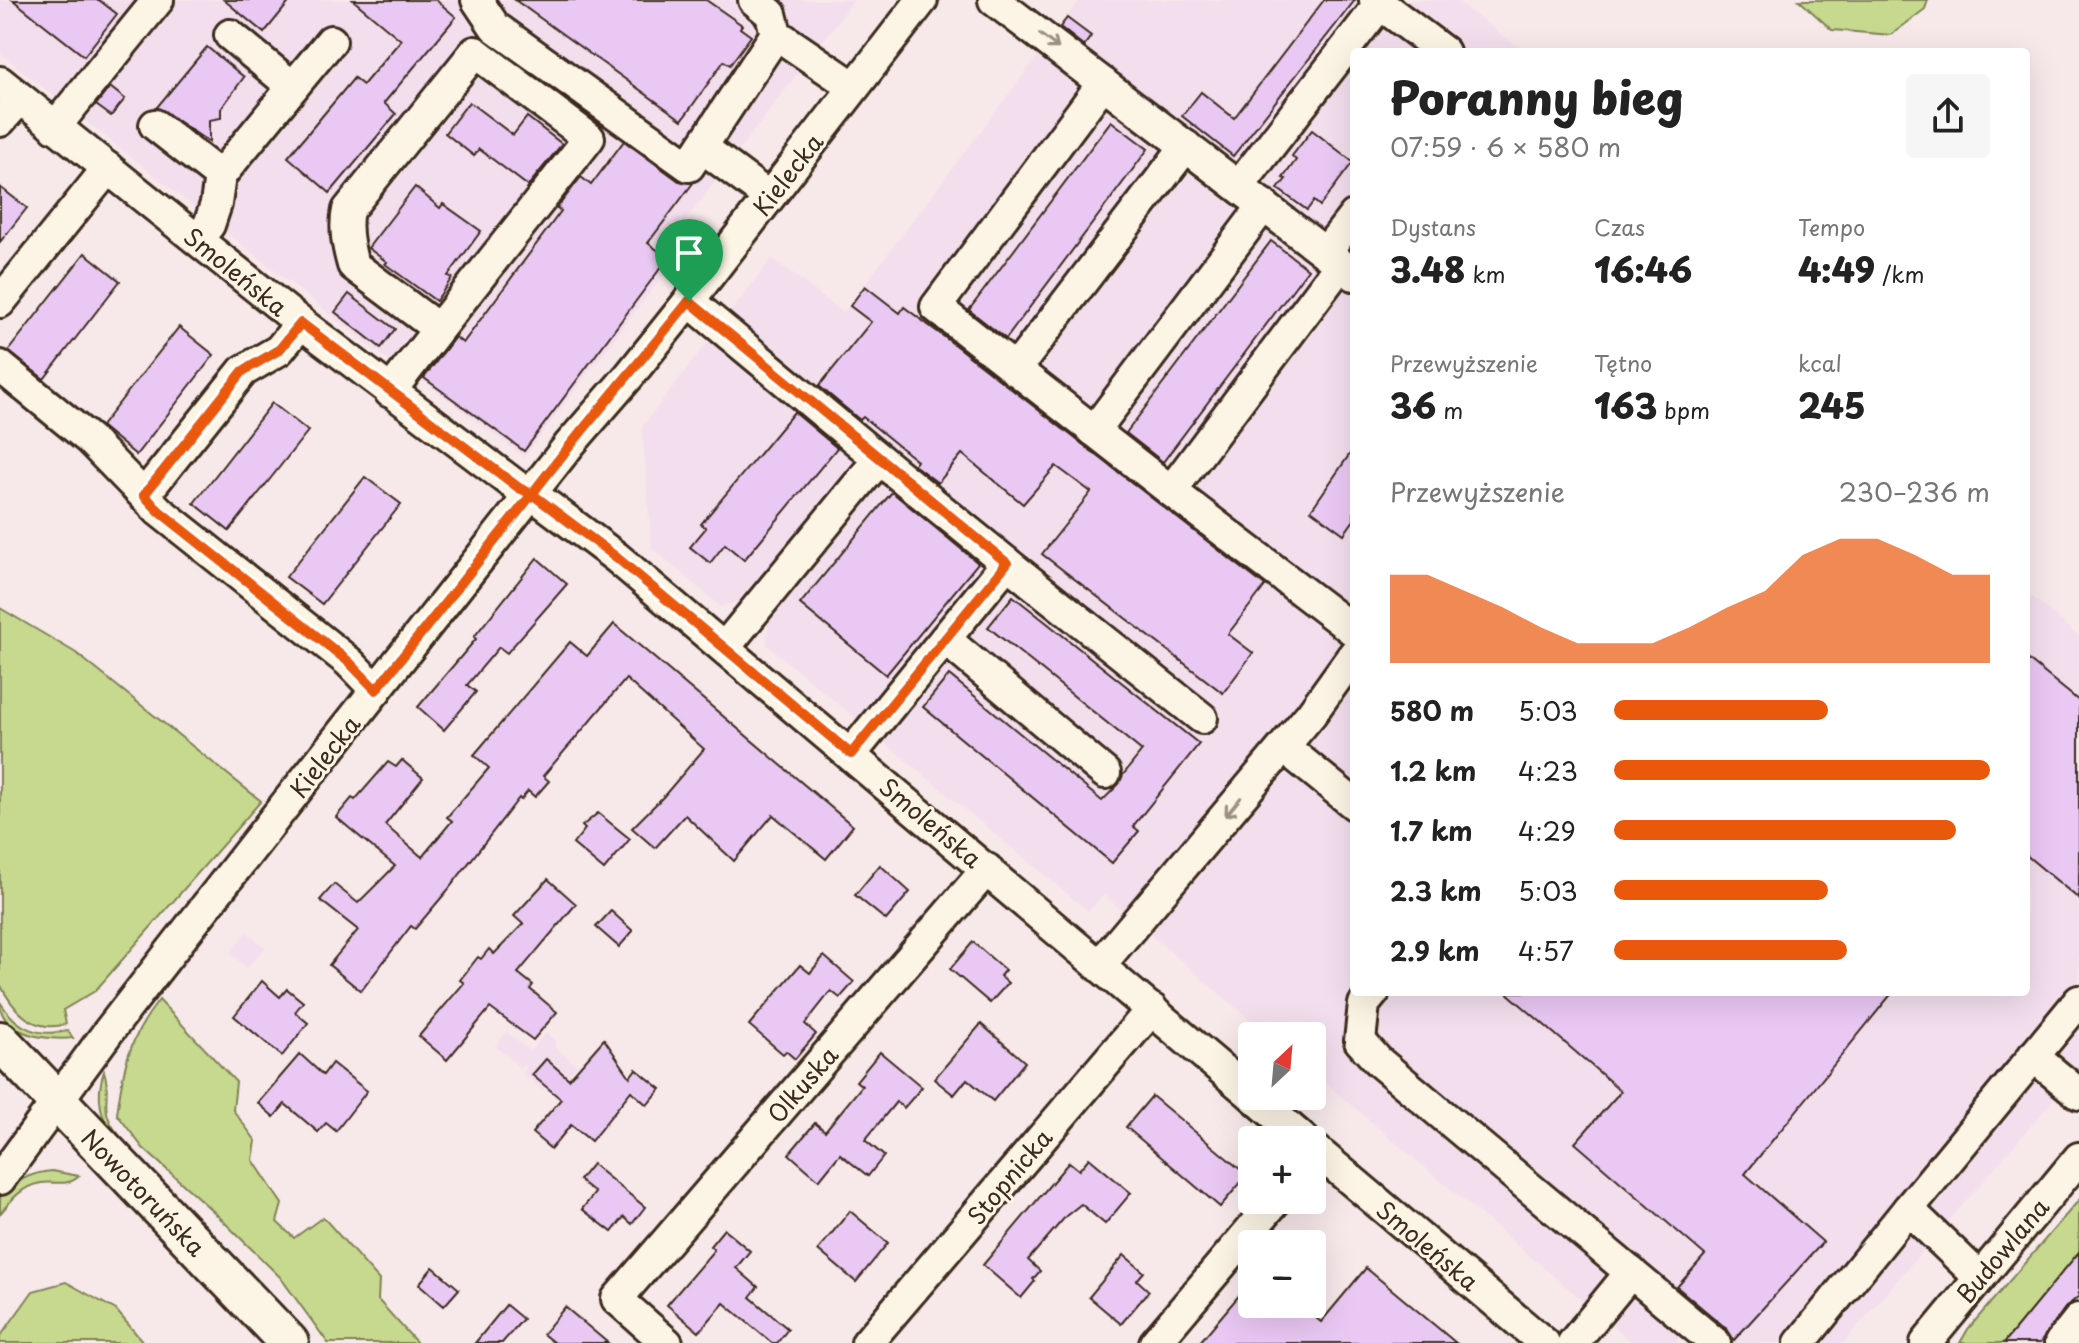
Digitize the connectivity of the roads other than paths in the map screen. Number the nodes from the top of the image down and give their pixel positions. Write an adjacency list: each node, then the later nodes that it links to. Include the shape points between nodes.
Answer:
1 (158, 0): 17 (street)
2 (477, 0): 19 (street, via 490,20 517,28 689,166)
3 (754, 0): 7 (street, via 771,14)
4 (994, 0): 11 (street, one-way to 11)
5 (1378, 2): 10 (street); 22 (street)
6 (909, 4): 13 (street, Kielecka)
7 (776, 34): 13 (street); 19 (street)
8 (230, 35): 12 (street)
9 (331, 41): 12 (street)
10 (1439, 48)
11 (1103, 83): 18 (street); 33 (street, via 936,307)
12 (293, 87): 21 (street)
13 (854, 87): 23 (street, Kielecka)
14 (10, 90): 15 (street); 17 (street, Smoleńska)
15 (0, 121)
16 (155, 125): 21 (street)
17 (55, 127): 20 (street, Smoleńska)
18 (1186, 146): 22 (street); 33 (street)
19 (703, 148): 23 (street)
20 (108, 168): 26 (street, Smoleńska); 29 (street)
21 (220, 176): 26 (street, via 209,225)
22 (1239, 186): 24 (street)
23 (769, 197): 28 (street, Kielecka)
24 (1264, 205): 27 (street); 35 (street)
25 (1350, 230): 27 (street)
26 (197, 239): 30 (street, Smoleńska)
27 (1340, 264): 37 (street)
28 (689, 301): 36 (street); 38 (street, Kielecka)
29 (0, 302)
30 (301, 323): 34 (street, Smoleńska); 39 (street, via 279,350 243,371)
31 (437, 328): 31 (street, via 589,138 475,52 347,216 353,265); 34 (street)
32 (0, 366): 39 (street, via 89,439)
33 (1015, 370): 35 (street)
34 (390, 392): 38 (street, Smoleńska)
35 (1094, 431): 37 (street)
36 (879, 459): 40 (street); 43 (street)
37 (1171, 491): 41 (street)
38 (532, 494): 43 (street, Smoleńska); 45 (street, Kielecka)
39 (144, 495): 45 (street, via 349,662)
40 (1007, 563): 42 (street); 46 (street)
41 (1350, 628)
42 (945, 639): 48 (street); 49 (street)
43 (725, 647): 48 (street, Smoleńska)
44 (1350, 659): 47 (street)
45 (376, 690): 60 (street, Kielecka)
46 (1202, 718)
47 (1284, 747): 50 (street); 52 (street, one-way to 52)
48 (851, 754): 51 (street, Smoleńska)
49 (1105, 773)
50 (1350, 801)
51 (987, 869): 52 (street, Smoleńska); 72 (street, Olkuska, via 617,1299)
52 (1100, 965): 55 (street, Smoleńska)
53 (1371, 996): 68 (street, via 1364,1004 1360,1041 1378,1061)
54 (2079, 1001): 57 (street)
55 (1152, 1009): 58 (street, Smoleńska); 73 (street, Stopnicka)
56 (0, 1041): 60 (main road, Nowotoruńska)
57 (2033, 1056): 59 (street); 66 (street)
58 (1238, 1084)
59 (2079, 1094)
60 (57, 1100): 65 (street, Kielecka); 71 (main road, Nowotoruńska)
61 (1268, 1110): 62 (street, Smoleńska)
62 (1285, 1126)
63 (2079, 1158): 69 (street, Budowlana)
64 (1326, 1161): 75 (street, Smoleńska)
65 (0, 1179)
66 (1908, 1209): 69 (street); 78 (street)
67 (1264, 1214): 74 (street)
68 (1631, 1272): 76 (street); 77 (street)
69 (1979, 1277): 79 (street, Budowlana)
70 (2079, 1319): 80 (street)
71 (289, 1343)
72 (667, 1343)
73 (867, 1343)
74 (1155, 1343)
75 (1544, 1343)
76 (1573, 1343)
77 (1715, 1343)
78 (1800, 1343)
79 (1926, 1343)
80 (2060, 1343)

